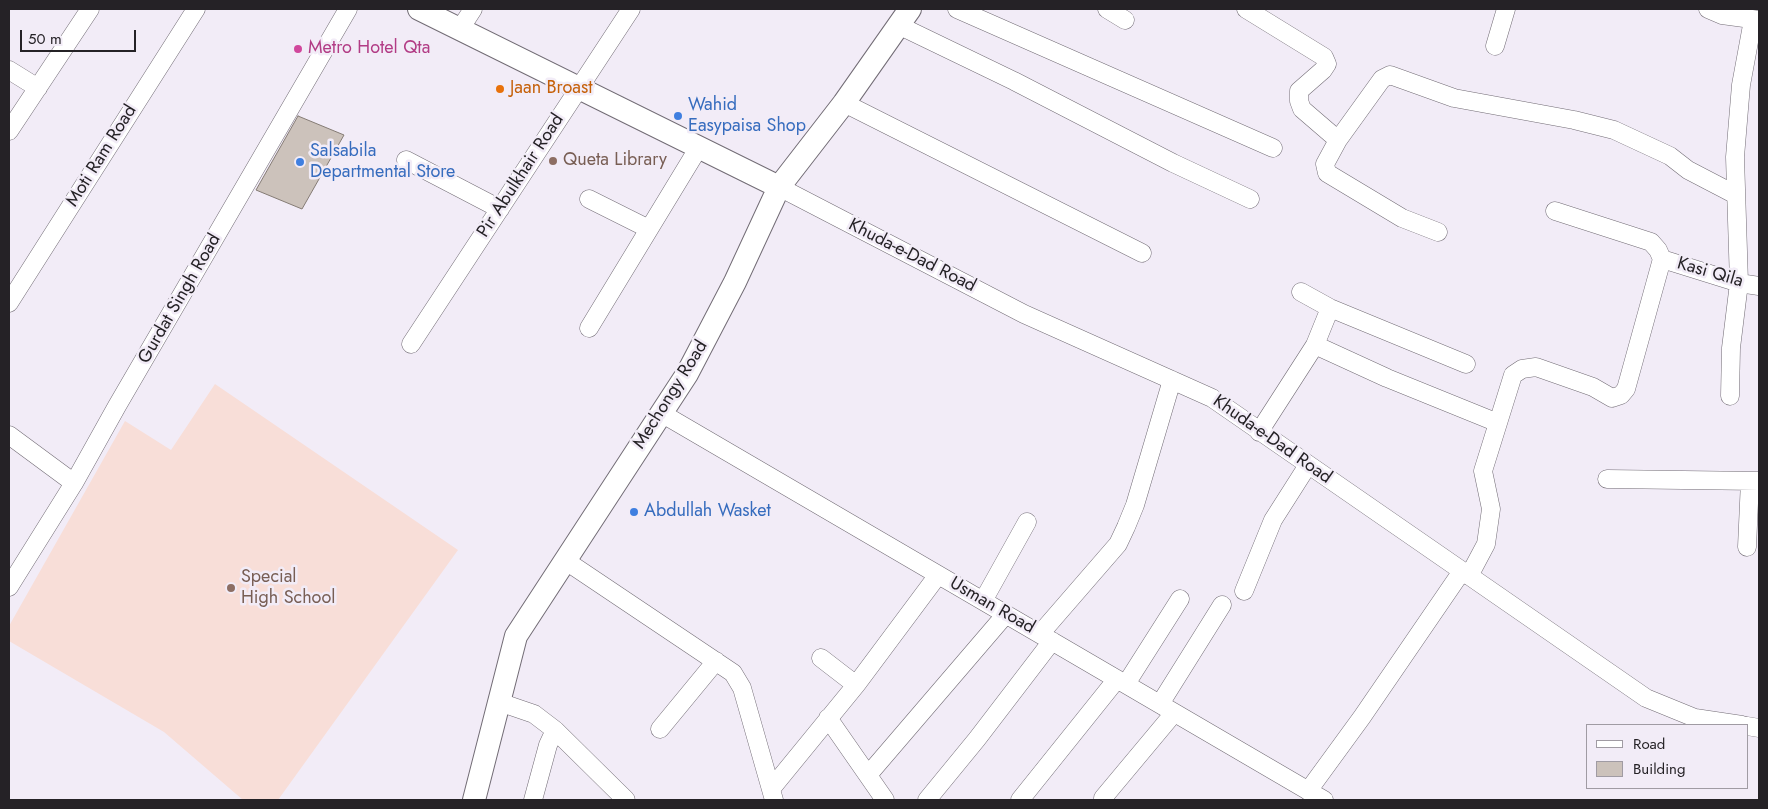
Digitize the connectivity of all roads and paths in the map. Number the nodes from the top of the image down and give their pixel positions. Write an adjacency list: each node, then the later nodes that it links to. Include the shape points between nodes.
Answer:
1 (90, 9): 18 (street)
2 (196, 9): 39 (street, Moti Ram Road)
3 (348, 9): 54 (street, Gurdat Singh Road)
4 (419, 9): 15 (street)
5 (473, 9): 15 (street)
6 (631, 9): 19 (street, Pir Abulkhair Road)
7 (957, 9): 24 (street)
8 (1107, 9): 13 (street)
9 (1246, 9): 22 (street, via 1324,56 1327,64 1299,91 1299,102 1302,109)
10 (1506, 9): 16 (street)
11 (1708, 9): 14 (street, via 1722,15)
12 (904, 17): 20 (street, Mechongy Road); 29 (street, via 1014,81)
13 (1125, 20)
14 (1756, 20): 27 (street, via 1741,85 1734,157)
15 (460, 29): 19 (street)
16 (1495, 46)
17 (9, 70): 18 (street)
18 (38, 88): 21 (street)
19 (579, 88): 23 (street); 30 (street, Pir Abulkhair Road)
20 (844, 103): 26 (street, Mechongy Road); 34 (street)
21 (9, 131)
22 (1338, 140): 27 (street, via 1382,79 1390,75 1454,98 1614,130 1670,156 1688,170); 33 (street, via 1325,164 1327,173 1402,218)
23 (699, 147): 26 (street); 32 (street)
24 (1273, 148)
25 (406, 160): 30 (street)
26 (779, 187): 45 (street, Khuda-e-Dad Road, via 1024,314); 47 (street, Mechongy Road, via 696,357)
27 (1736, 195): 36 (street)
28 (589, 199): 32 (street)
29 (1250, 199)
30 (500, 209): 42 (street, Pir Abulkhair Road)
31 (1555, 211): 35 (street, via 1651,242)
32 (649, 229): 41 (street)
33 (1438, 232)
34 (1142, 253)
35 (1662, 259): 36 (street, Kasi Qila); 48 (street, via 1626,389 1621,395 1612,398 1593,387 1536,367 1522,369 1513,375)
36 (1739, 283): 37 (street, Kasi Qila); 46 (street, via 1731,348)
37 (1759, 286)
38 (1301, 292): 40 (street)
39 (9, 303)
40 (1330, 308): 43 (street); 44 (street)
41 (589, 328)
42 (411, 344)
43 (1315, 345): 48 (street); 49 (street)
44 (1466, 364)
45 (1172, 380): 49 (street, Khuda-e-Dad Road, via 1212,398); 66 (street, via 1126,528 1118,544)
46 (1730, 396)
47 (661, 413): 57 (street, Mechongy Road); 59 (street, Usman Road)
48 (1498, 424): 58 (street, via 1483,472 1491,509 1486,544)
49 (1259, 432): 51 (street, Khuda-e-Dad Road)
50 (9, 435): 54 (street)
51 (1308, 465): 58 (street, Khuda-e-Dad Road); 61 (street, via 1273,520)
52 (1607, 479): 53 (street)
53 (1754, 481): 56 (street)
54 (74, 483): 60 (street, Gurdat Singh Road)
55 (1027, 522): 63 (street)
56 (1746, 547)
57 (566, 561): 68 (street); 71 (street, Mechongy Road, via 516,636)
58 (1466, 574): 74 (street, Khuda-e-Dad Road, via 1646,698 1695,718); 80 (street, via 1367,709)
59 (938, 575): 63 (street, Usman Road); 70 (street)
60 (9, 587)
61 (1244, 591)
62 (1180, 599): 69 (street)
63 (983, 601): 65 (street, Usman Road)
64 (1222, 605): 72 (street)
65 (1006, 614): 66 (street, Usman Road); 77 (street)
66 (1046, 638): 69 (street, Usman Road); 85 (street, via 977,739)
67 (821, 658): 70 (street)
68 (716, 661): 75 (street); 78 (street, via 739,680)
69 (1121, 682): 72 (street, Usman Road); 86 (street)
70 (856, 685): 73 (street)
71 (500, 702): 76 (street, via 534,714); 81 (street, Mechongy Road)
72 (1167, 708): 79 (street); 80 (street, Usman Road)
73 (828, 718): 77 (street); 78 (street)
74 (1735, 724)
75 (660, 729)
76 (555, 730): 82 (street); 83 (street)
77 (868, 776): 84 (street)
78 (772, 794)
79 (1103, 798)
80 (1318, 798)
81 (474, 800)
82 (533, 800)
83 (626, 800)
84 (885, 800)
85 (927, 800)
86 (1020, 800)

